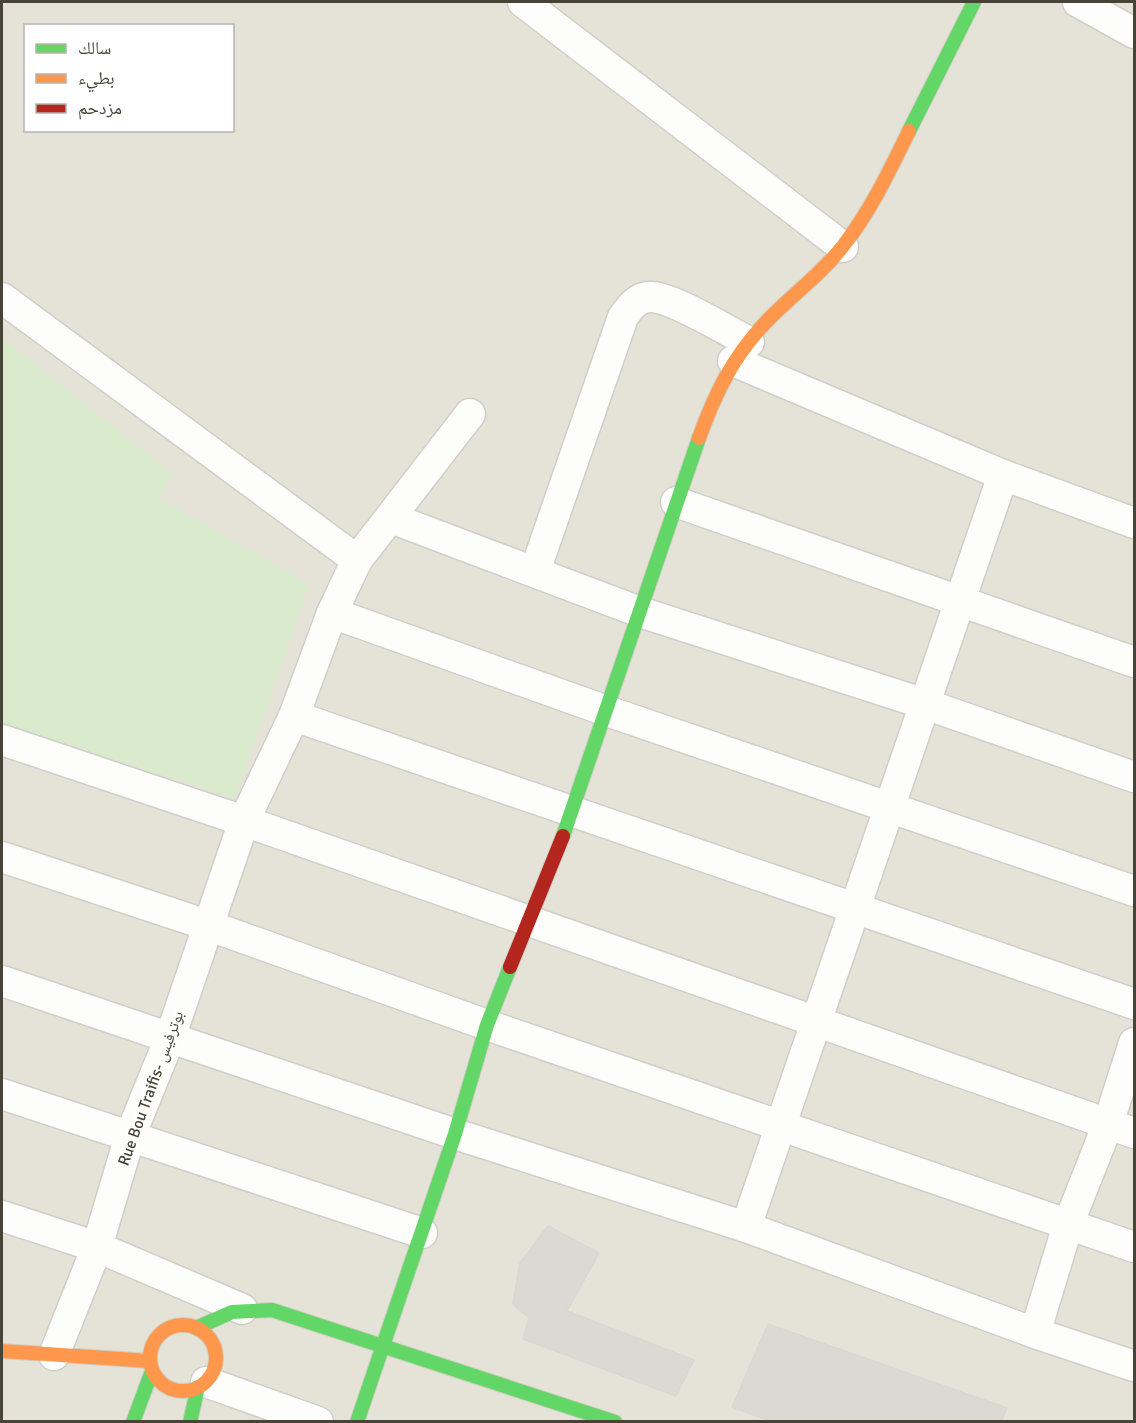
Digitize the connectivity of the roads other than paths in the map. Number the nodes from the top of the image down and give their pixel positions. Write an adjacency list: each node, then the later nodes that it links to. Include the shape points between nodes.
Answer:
1 (523, 2): 5 (street)
2 (974, 2): 5 (street, via 881,187)
3 (1078, 2): 4 (street)
4 (1134, 33)
5 (843, 247): 7 (street, via 764,324)
6 (2, 298): 13 (street)
7 (741, 352): 9 (street); 10 (street, via 714,396); 14 (street, via 670,302 652,297 631,305 623,317)
8 (470, 414): 11 (street, Rue Bou Traifis- بوترفيس)
9 (1003, 475): 12 (street); 15 (street)
10 (676, 502): 15 (street); 16 (street)
11 (391, 518): 13 (street, Rue Bou Traifis- بوترفيس); 14 (street)
12 (1134, 523)
13 (357, 560): 17 (street, Rue Bou Traifis- بوترفيس)
14 (535, 571): 16 (street)
15 (960, 601): 18 (street); 19 (street)
16 (640, 612): 19 (street); 20 (street)
17 (332, 613): 20 (street); 21 (street, Rue Bou Traifis- بوترفيس)
18 (1134, 662)
19 (925, 704): 23 (street); 24 (street)
20 (603, 710): 24 (street); 25 (street)
21 (294, 716): 25 (street); 26 (street, Rue Bou Traifis- بوترفيس)
22 (2, 740): 26 (street)
23 (1134, 777)
24 (891, 806): 28 (street); 29 (street)
25 (572, 812): 29 (street); 30 (street)
26 (244, 821): 30 (street); 31 (street, Rue Bou Traifis- بوترفيس)
27 (2, 857): 31 (street)
28 (1134, 891)
29 (856, 908): 33 (street); 34 (street)
30 (529, 920): 34 (street); 35 (street)
31 (207, 925): 35 (street); 36 (street, Rue Bou Traifis- بوترفيس)
32 (2, 981): 36 (street)
33 (1134, 1004)
34 (818, 1021): 39 (street); 40 (street)
35 (488, 1025): 39 (street); 41 (street)
36 (170, 1038): 41 (street); 42 (street, Rue Bou Traifis- بوترفيس)
37 (1134, 1043): 40 (street)
38 (2, 1094): 42 (street)
39 (781, 1126): 44 (street); 45 (street)
40 (1121, 1128): 44 (street)
41 (455, 1134): 45 (street); 46 (street)
42 (130, 1136): 46 (street); 47 (street, Rue Bou Traifis- بوترفيس)
43 (2, 1216): 47 (street)
44 (1068, 1225): 48 (street); 51 (street)
45 (746, 1227): 51 (street)
46 (422, 1233): 55 (street)
47 (97, 1247): 49 (street); 57 (street, Rue Bou Traifis- بوترفيس)
48 (1134, 1247)
49 (242, 1309): 50 (street, via 218,1315); 55 (street, via 272,1310)
50 (196, 1328): 52 (street, via 177,1326); 60 (street, via 214,1348 215,1366)
51 (1035, 1333): 59 (street)
52 (161, 1334): 53 (street); 58 (street, via 154,1342)
53 (138, 1339)
54 (115, 1345): 57 (street)
55 (383, 1345): 64 (street); 65 (street)
56 (8, 1347): 57 (street)
57 (62, 1355): 58 (street)
58 (151, 1366): 60 (street, via 167,1387 188,1390); 61 (street)
59 (1134, 1366)
60 (202, 1384): 62 (street); 63 (street)
61 (133, 1422)
62 (190, 1422)
63 (318, 1422)
64 (357, 1422)
65 (615, 1422)

